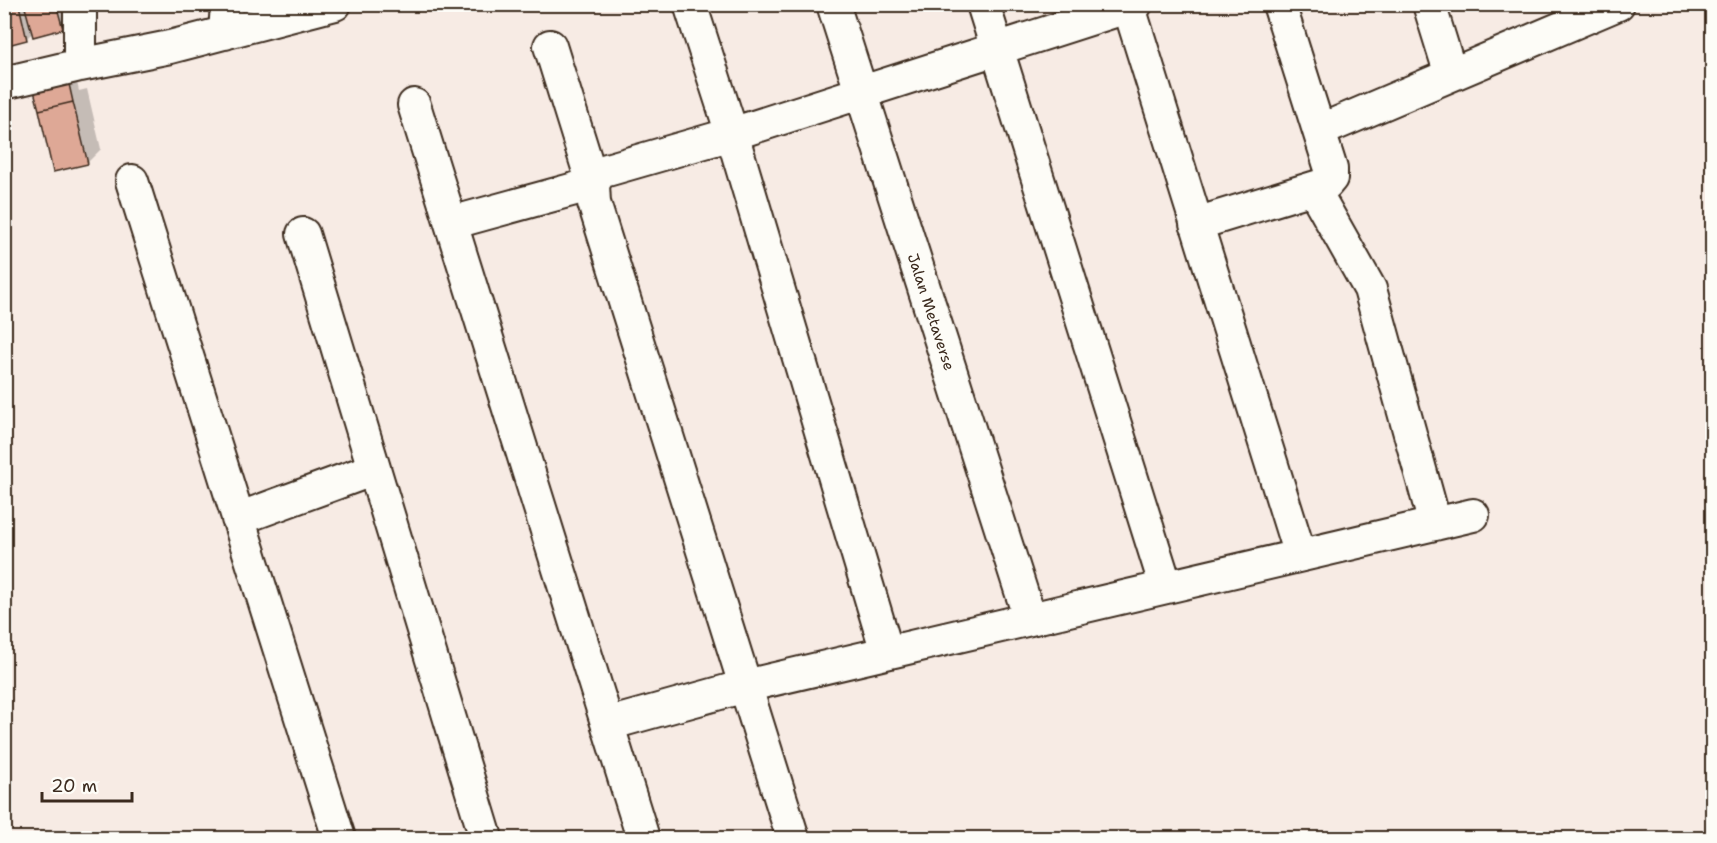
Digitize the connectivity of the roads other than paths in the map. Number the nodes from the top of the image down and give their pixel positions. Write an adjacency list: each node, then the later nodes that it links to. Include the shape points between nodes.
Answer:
1 (80, 4): 14 (street)
2 (335, 4): 11 (street)
3 (690, 4): 20 (street)
4 (833, 4): 17 (street, Jalan Metaverse)
5 (983, 4): 13 (street)
6 (1279, 4): 19 (street)
7 (1428, 4): 15 (street)
8 (1618, 4): 10 (street)
9 (1131, 5): 13 (street); 25 (street)
10 (1583, 11): 15 (street)
11 (226, 19): 14 (street, via 170,47)
12 (550, 46): 22 (street)
13 (996, 49): 17 (street); 32 (street)
14 (81, 65): 16 (street)
15 (1451, 75): 19 (street)
16 (4, 83)
17 (861, 93): 20 (street); 33 (street, Jalan Metaverse)
18 (414, 105): 24 (street)
19 (1319, 131): 23 (street, via 1331,178)
20 (732, 134): 22 (street, via 600,172); 34 (street)
21 (132, 181): 29 (street)
22 (593, 184): 24 (street); 35 (street, via 594,203)
23 (1313, 188): 25 (street); 30 (street, via 1370,289)
24 (451, 223): 36 (street)
25 (1196, 224): 31 (street)
26 (303, 234): 27 (street)
27 (374, 469): 29 (street); 38 (street)
28 (1473, 514): 30 (street)
29 (238, 519): 37 (street)
30 (1434, 524): 31 (street)
31 (1300, 555): 32 (street)
32 (1166, 587): 33 (street)
33 (1030, 619): 34 (street)
34 (887, 652): 35 (street)
35 (745, 686): 36 (street); 40 (street)
36 (608, 724): 39 (street)
37 (339, 838)
38 (486, 838)
39 (644, 838)
40 (793, 838)

